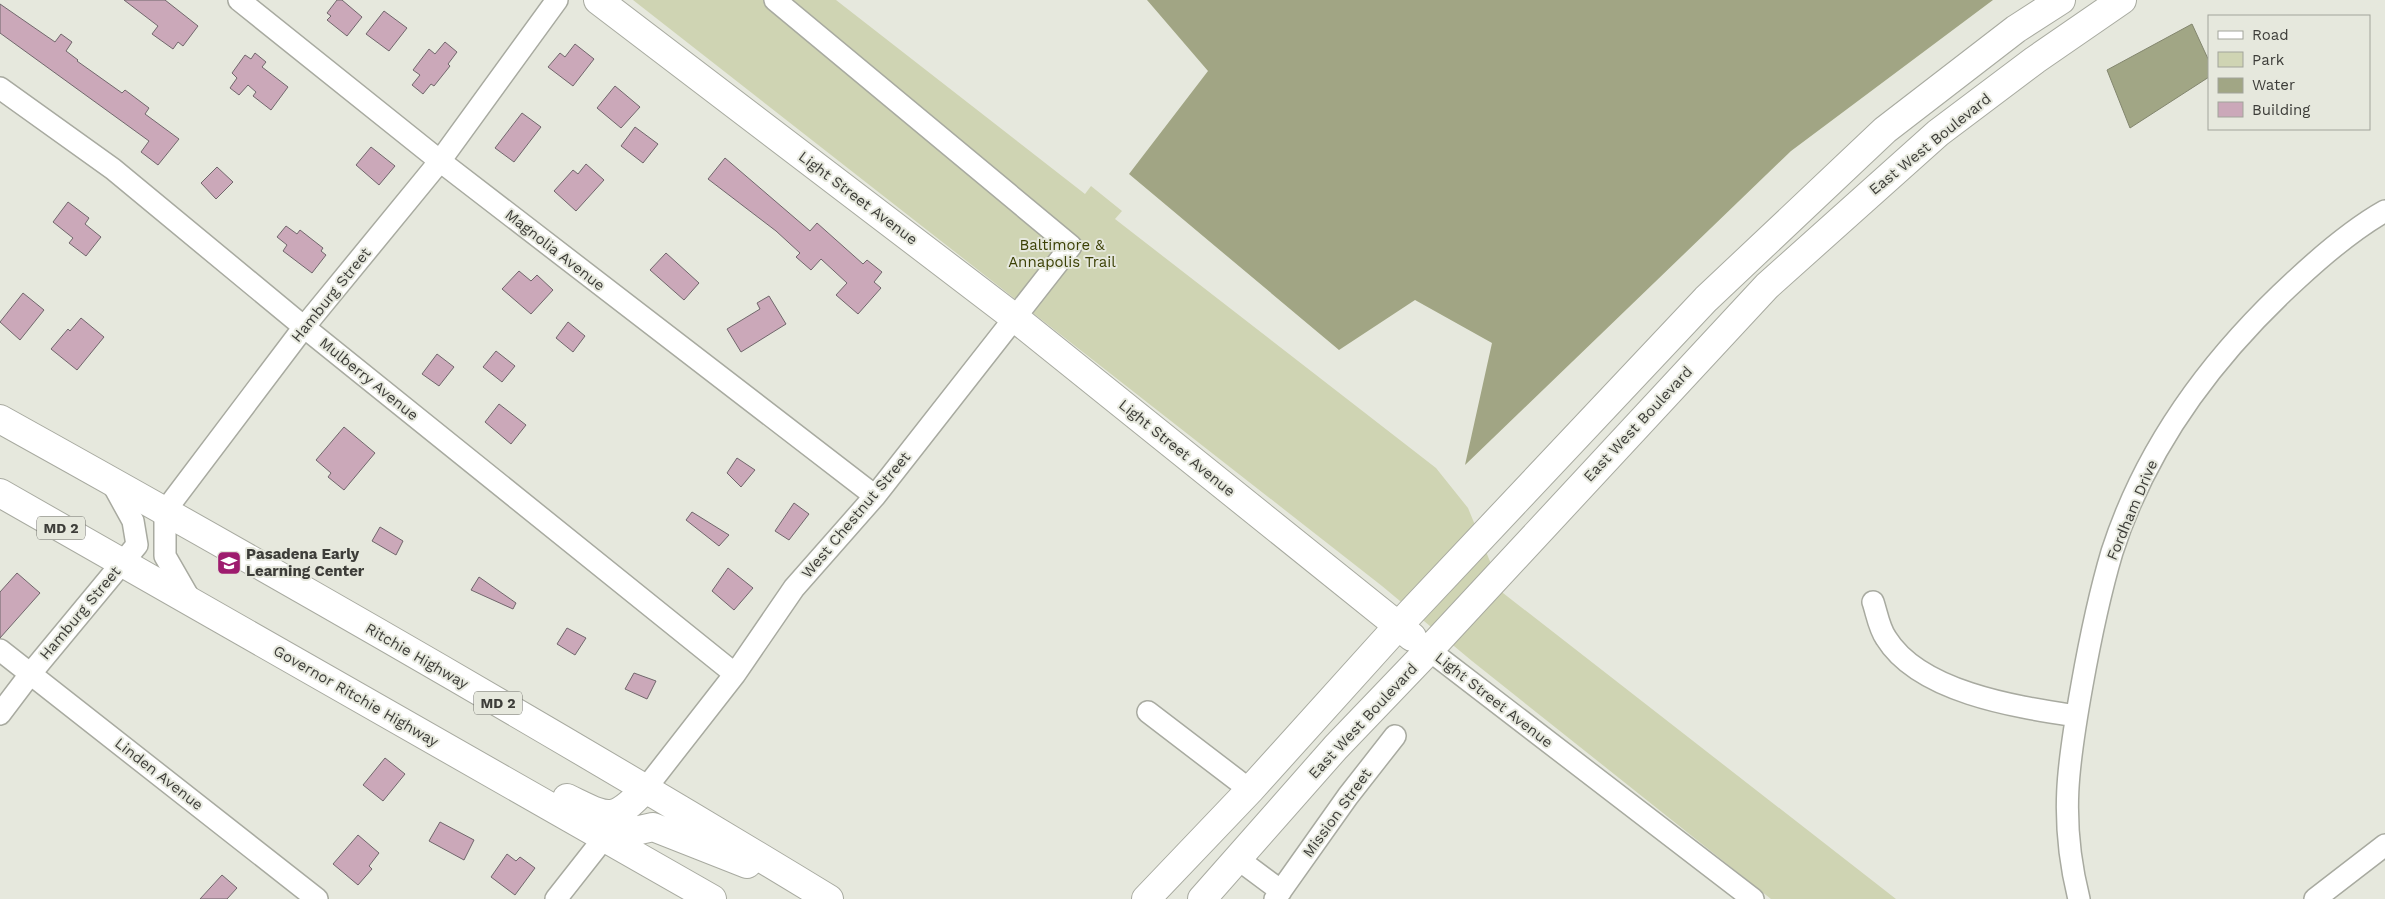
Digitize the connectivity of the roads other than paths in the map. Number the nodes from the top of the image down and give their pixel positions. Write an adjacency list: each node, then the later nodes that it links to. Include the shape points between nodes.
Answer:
1 (239, 0): 8 (street, Magnolia Avenue)
2 (557, 0): 8 (street, Hamburg Street)
3 (598, 0): 10 (main road, Light Street Avenue)
4 (775, 0): 10 (street, West Chestnut Street, via 1071,246)
5 (2061, 0): 20 (main road, via 2016,29 1885,130 1713,292)
6 (2122, 0): 22 (main road, East West Boulevard, via 1938,133 1766,286)
7 (0, 88): 11 (street, Mulberry Avenue, via 113,169)
8 (440, 161): 11 (street, Hamburg Street); 15 (street, Magnolia Avenue)
9 (2385, 210): 27 (street, Fordham Drive, via 2323,255 2273,301 2234,341 2176,419 2151,462 2113,551 2094,621)
10 (1015, 318): 15 (street, West Chestnut Street); 20 (main road, Light Street Avenue)
11 (304, 327): 16 (street, Hamburg Street); 24 (street, Mulberry Avenue)
12 (0, 419): 13 (main road, Ritchie Highway / MD 2)
13 (112, 481): 16 (main road, Ritchie Highway / MD 2); 17 (street, Hamburg Street, via 133,521 137,545)
14 (0, 493): 17 (main road, Governor Ritchie Highway / MD 2)
15 (875, 496): 24 (street, West Chestnut Street, via 794,588)
16 (165, 511): 19 (street, via 165,556); 30 (main road, Ritchie Highway / MD 2)
17 (122, 563): 19 (main road, Governor Ritchie Highway / MD 2); 23 (street, Hamburg Street)
18 (1873, 602): 27 (street, via 1884,637 1899,656 1925,674 1996,702)
19 (192, 603): 29 (main road, Governor Ritchie Highway / MD 2)
20 (1398, 626): 22 (main road, Light Street Avenue); 31 (main road)
21 (0, 650): 23 (street, Linden Avenue)
22 (1429, 650): 34 (main road, East West Boulevard, via 1336,746); 42 (street, Light Street Avenue)
23 (31, 673): 26 (street, Hamburg Street); 37 (street, Linden Avenue)
24 (735, 674): 30 (street, West Chestnut Street)
25 (1148, 712): 31 (street)
26 (0, 714)
27 (2076, 716): 43 (street, Fordham Drive, via 2066,797 2069,852)
28 (1395, 736): 36 (street, Mission Street)
29 (428, 738): 30 (main road, via 518,774 600,814 614,814 627,808); 32 (main road, Governor Ritchie Highway / MD 2)
30 (646, 788): 35 (main road, Ritchie Highway / MD 2)
31 (1250, 790): 40 (main road)
32 (604, 838): 35 (main road, via 653,828); 38 (street); 39 (main road, Governor Ritchie Highway / MD 2)
33 (2385, 845): 44 (street)
34 (1238, 859): 36 (street, Mission Street); 41 (main road, East West Boulevard)
35 (823, 895)
36 (1278, 895)
37 (317, 899)
38 (556, 899)
39 (712, 899)
40 (1146, 899)
41 (1202, 899)
42 (1752, 899)
43 (2079, 899)
44 (2315, 899)

